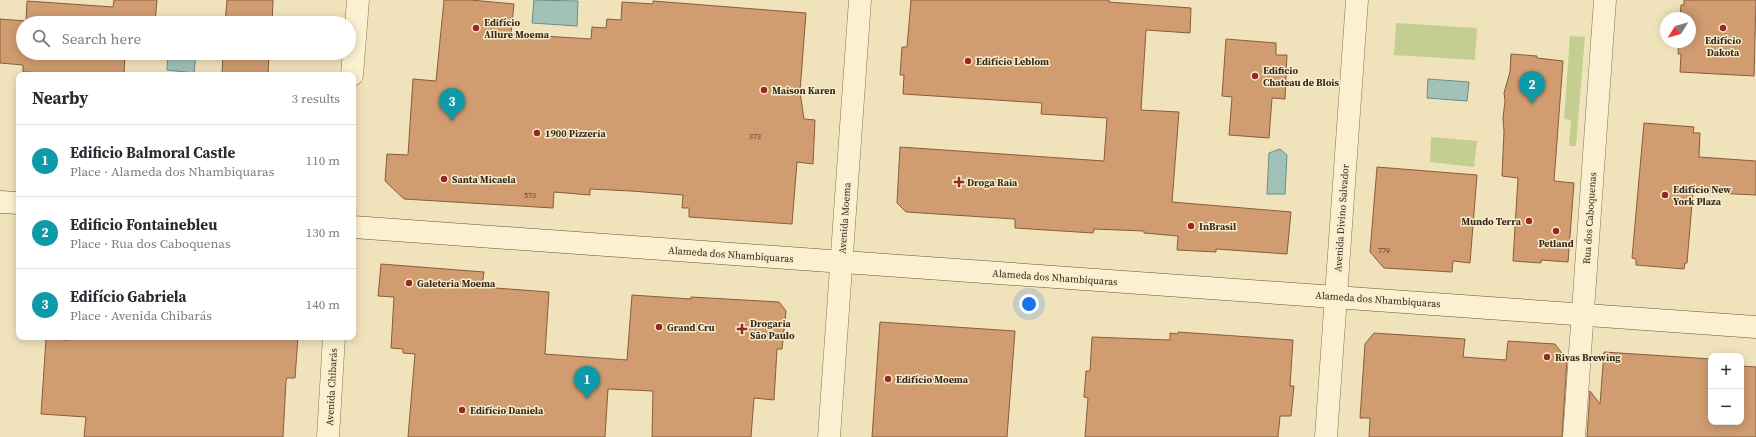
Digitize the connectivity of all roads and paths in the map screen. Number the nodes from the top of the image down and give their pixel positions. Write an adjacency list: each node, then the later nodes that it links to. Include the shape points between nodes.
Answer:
1 (358, 0): 5 (street)
2 (860, 0): 11 (street, Avenida Moema)
3 (1357, 0): 12 (street, Avenida Divino Salvador)
4 (1605, 0): 13 (street, Rua dos Caboquenas)
5 (356, 25)
6 (353, 60): 7 (street)
7 (352, 72)
8 (0, 202): 9 (street)
9 (16, 203)
10 (356, 227): 11 (street, Alameda dos Nhambiquaras)
11 (841, 262): 12 (street, Alameda dos Nhambiquaras); 17 (street, Avenida Moema)
12 (1335, 297): 13 (street, Alameda dos Nhambiquaras); 18 (street, Avenida Divino Salvador)
13 (1582, 314): 14 (street, Alameda dos Nhambiquaras); 19 (street, Rua dos Caboquenas)
14 (1756, 327)
15 (334, 340): 16 (street, Avenida Chibarás)
16 (328, 437)
17 (829, 437)
18 (1326, 437)
19 (1574, 437)

